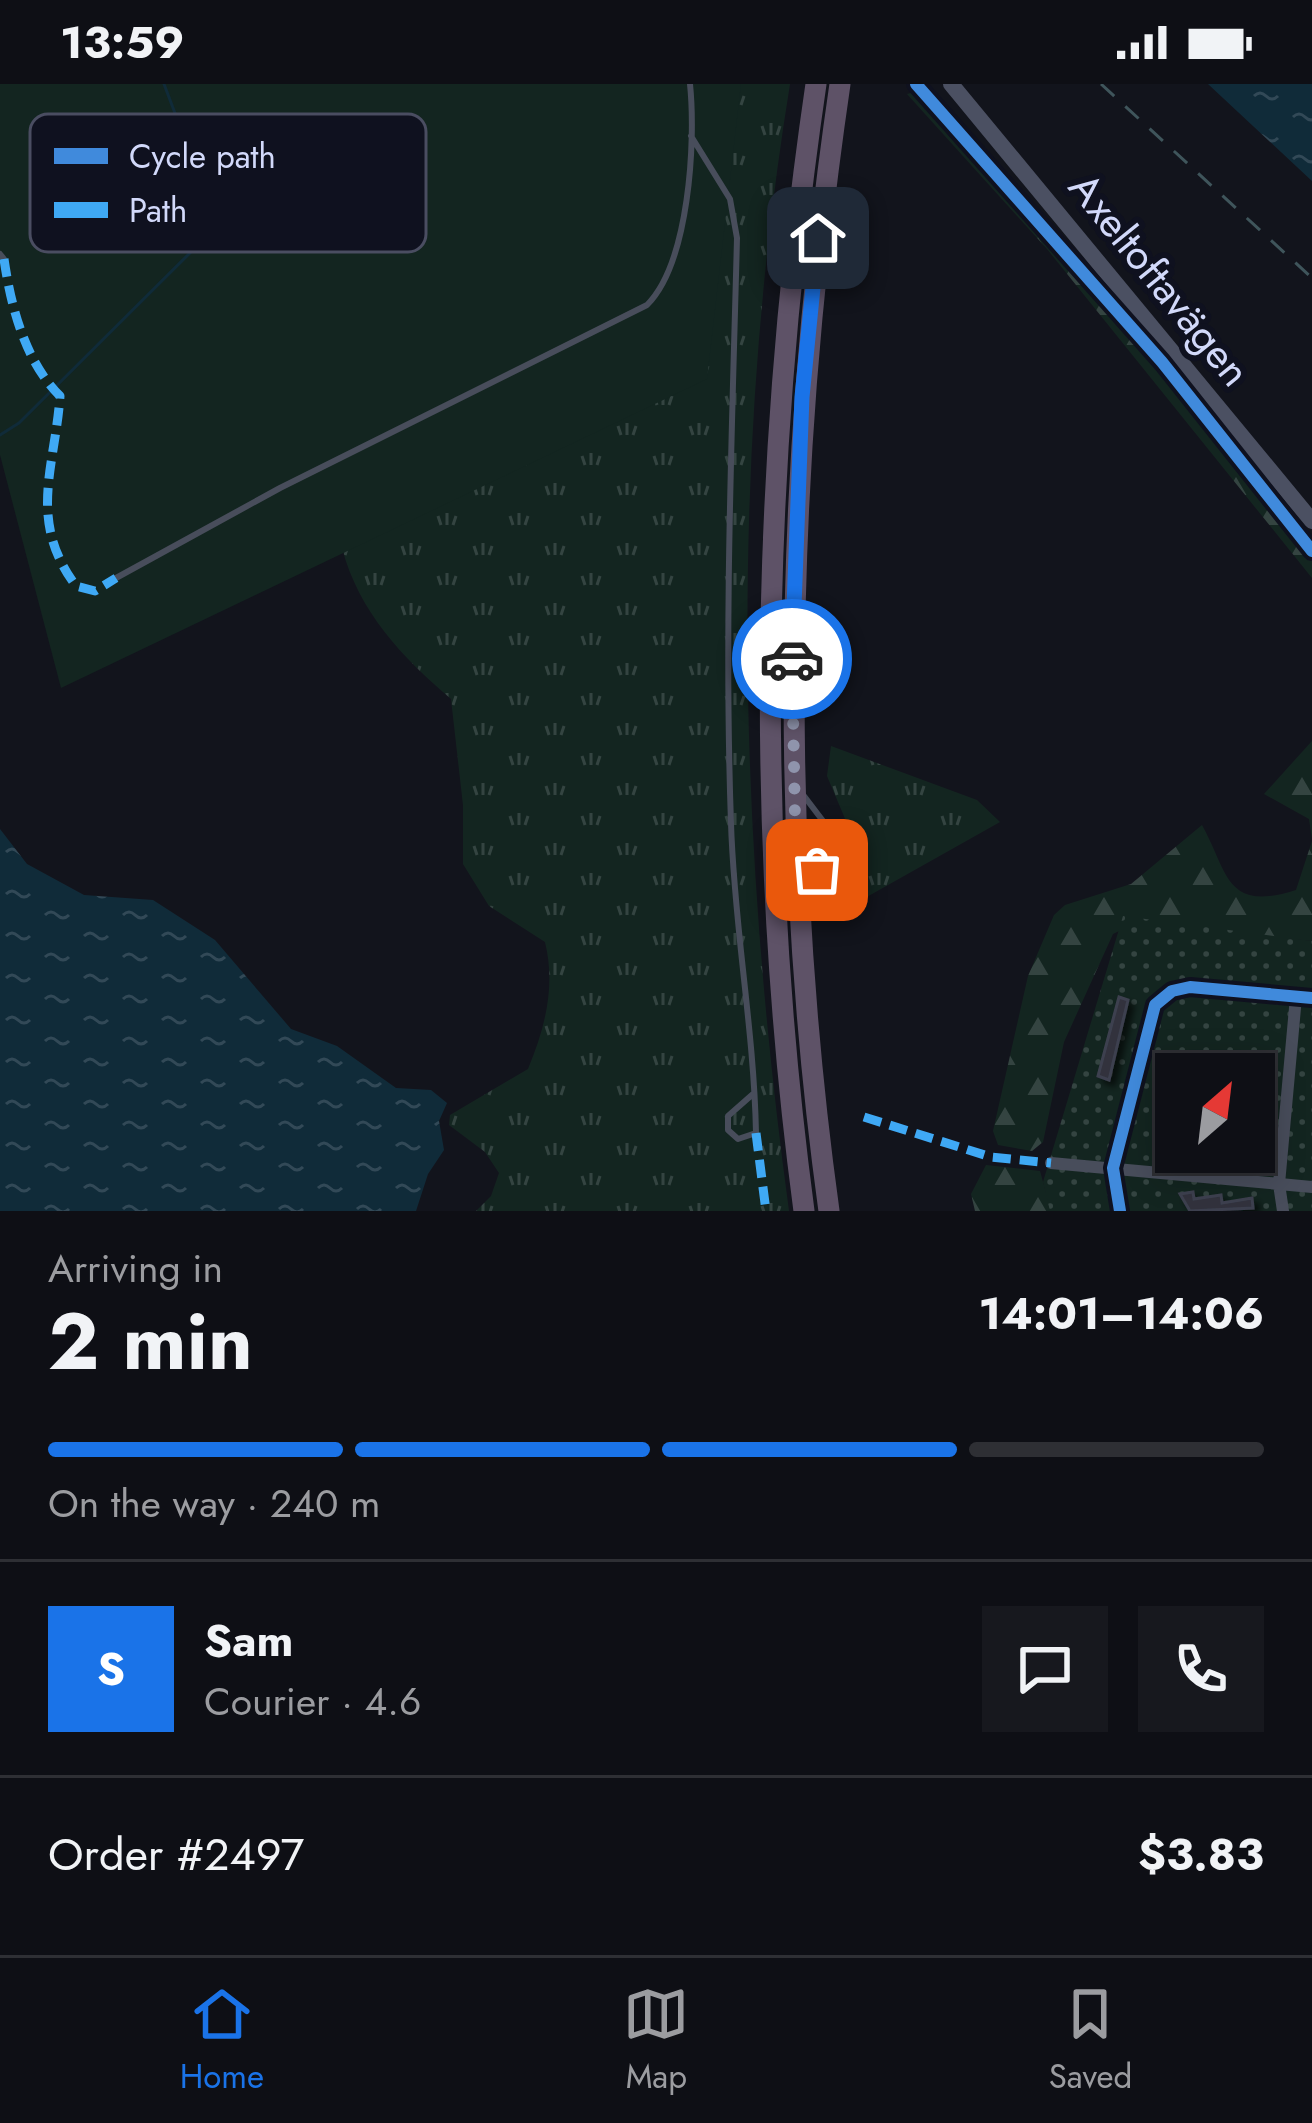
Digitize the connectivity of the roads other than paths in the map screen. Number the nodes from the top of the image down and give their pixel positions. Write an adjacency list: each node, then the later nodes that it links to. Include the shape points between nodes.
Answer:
1 (690, 84): 5 (lane)
2 (816, 84): 9 (highway, via 775,455)
3 (840, 84): 8 (highway, via 802,397)
4 (951, 84): 6 (main road, Axeltoftavägen)
5 (691, 136): 7 (lane, via 678,245 661,292 646,305); 13 (lane, via 730,200 737,238 730,820)
6 (1312, 521)
7 (116, 578)
8 (793, 780): 10 (highway); 10 (lane, via 838,842 827,866)
9 (772, 872): 10 (lane); 18 (highway)
10 (796, 872): 19 (highway)
11 (1297, 997): 12 (street); 15 (street, via 1190,987 1155,1005); 16 (street)
12 (1312, 998)
13 (753, 1094): 13 (lane, via 756,1133 738,1139 728,1116)
14 (1051, 1162): 15 (street)
15 (1113, 1168): 16 (street); 20 (street)
16 (1279, 1184): 17 (street); 21 (street)
17 (1312, 1186)
18 (804, 1211)
19 (829, 1211)
20 (1120, 1211)
21 (1283, 1211)

